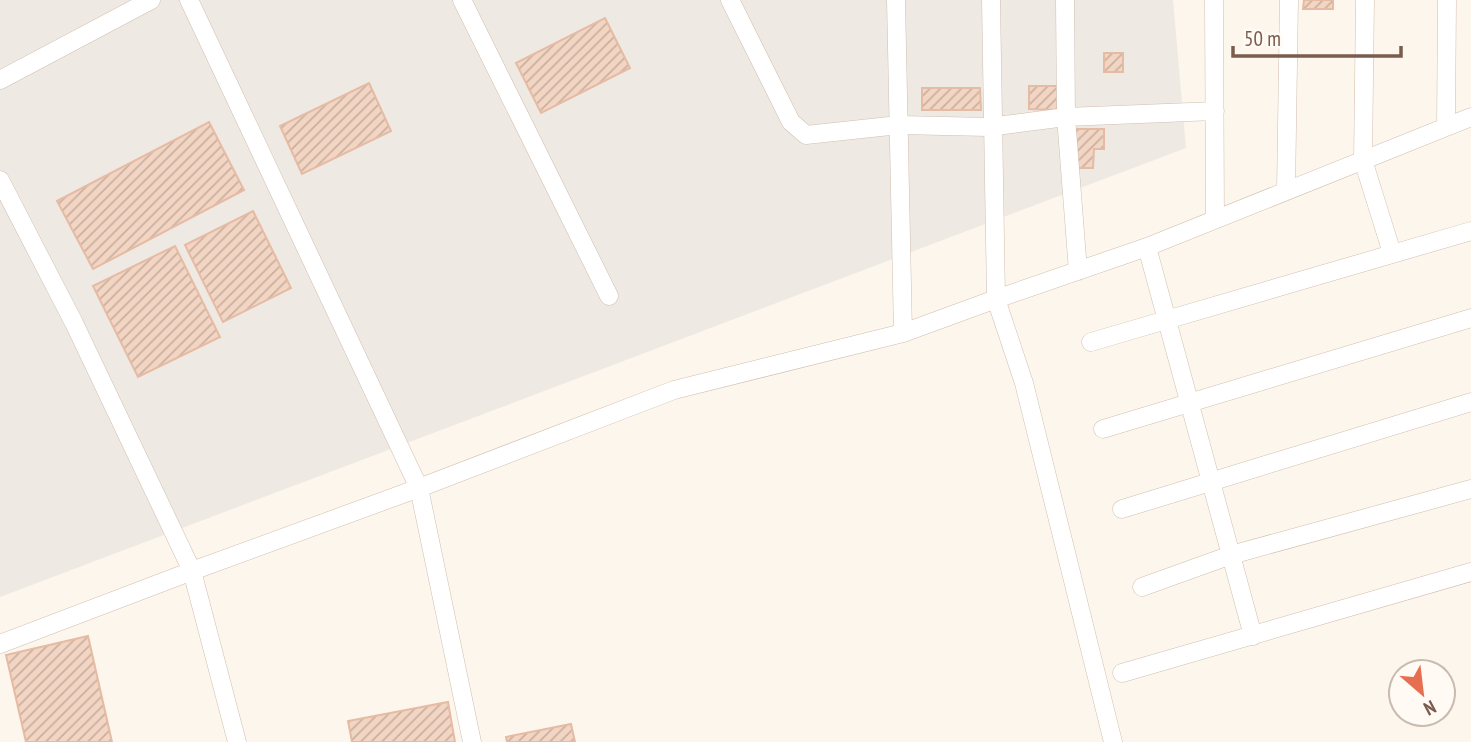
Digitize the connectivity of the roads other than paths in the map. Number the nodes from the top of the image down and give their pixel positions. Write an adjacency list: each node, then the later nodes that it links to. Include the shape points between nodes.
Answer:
1 (151, 0): 12 (street)
2 (189, 0): 37 (street)
3 (462, 0): 27 (street)
4 (730, 0): 16 (street, via 791,122 806,135)
5 (896, 0): 16 (street)
6 (991, 0): 17 (street)
7 (1065, 0): 14 (street)
8 (1214, 0): 13 (street)
9 (1289, 0): 21 (street)
10 (1365, 0): 19 (street)
11 (1447, 0): 18 (street)
12 (0, 80)
13 (1215, 111): 14 (street); 22 (street)
14 (1066, 117): 17 (street); 26 (street)
15 (1471, 117): 18 (street)
16 (899, 125): 17 (street); 31 (street)
17 (993, 127): 28 (street)
18 (1446, 127): 19 (street)
19 (1363, 160): 21 (street); 25 (street)
20 (0, 180): 41 (street)
21 (1286, 191): 22 (street)
22 (1216, 219): 24 (street)
23 (1471, 230): 25 (street)
24 (1147, 247): 26 (street); 30 (street)
25 (1392, 253): 30 (street)
26 (1078, 271): 28 (street)
27 (609, 296)
28 (996, 299): 31 (street); 49 (street, via 1024,383)
29 (1471, 317): 34 (street)
30 (1166, 320): 32 (street); 34 (street)
31 (903, 333): 37 (street, via 674,390)
32 (1091, 342)
33 (1471, 402): 36 (street)
34 (1189, 403): 35 (street); 36 (street)
35 (1103, 429)
36 (1211, 483): 39 (street); 40 (street)
37 (419, 488): 41 (street); 48 (street)
38 (1471, 489): 40 (street)
39 (1122, 509)
40 (1231, 555): 43 (street); 44 (street)
41 (192, 571): 45 (street); 47 (street)
42 (1471, 572): 44 (street)
43 (1142, 587)
44 (1253, 636): 46 (street)
45 (0, 644)
46 (1122, 673)
47 (237, 742)
48 (472, 742)
49 (1113, 742)

